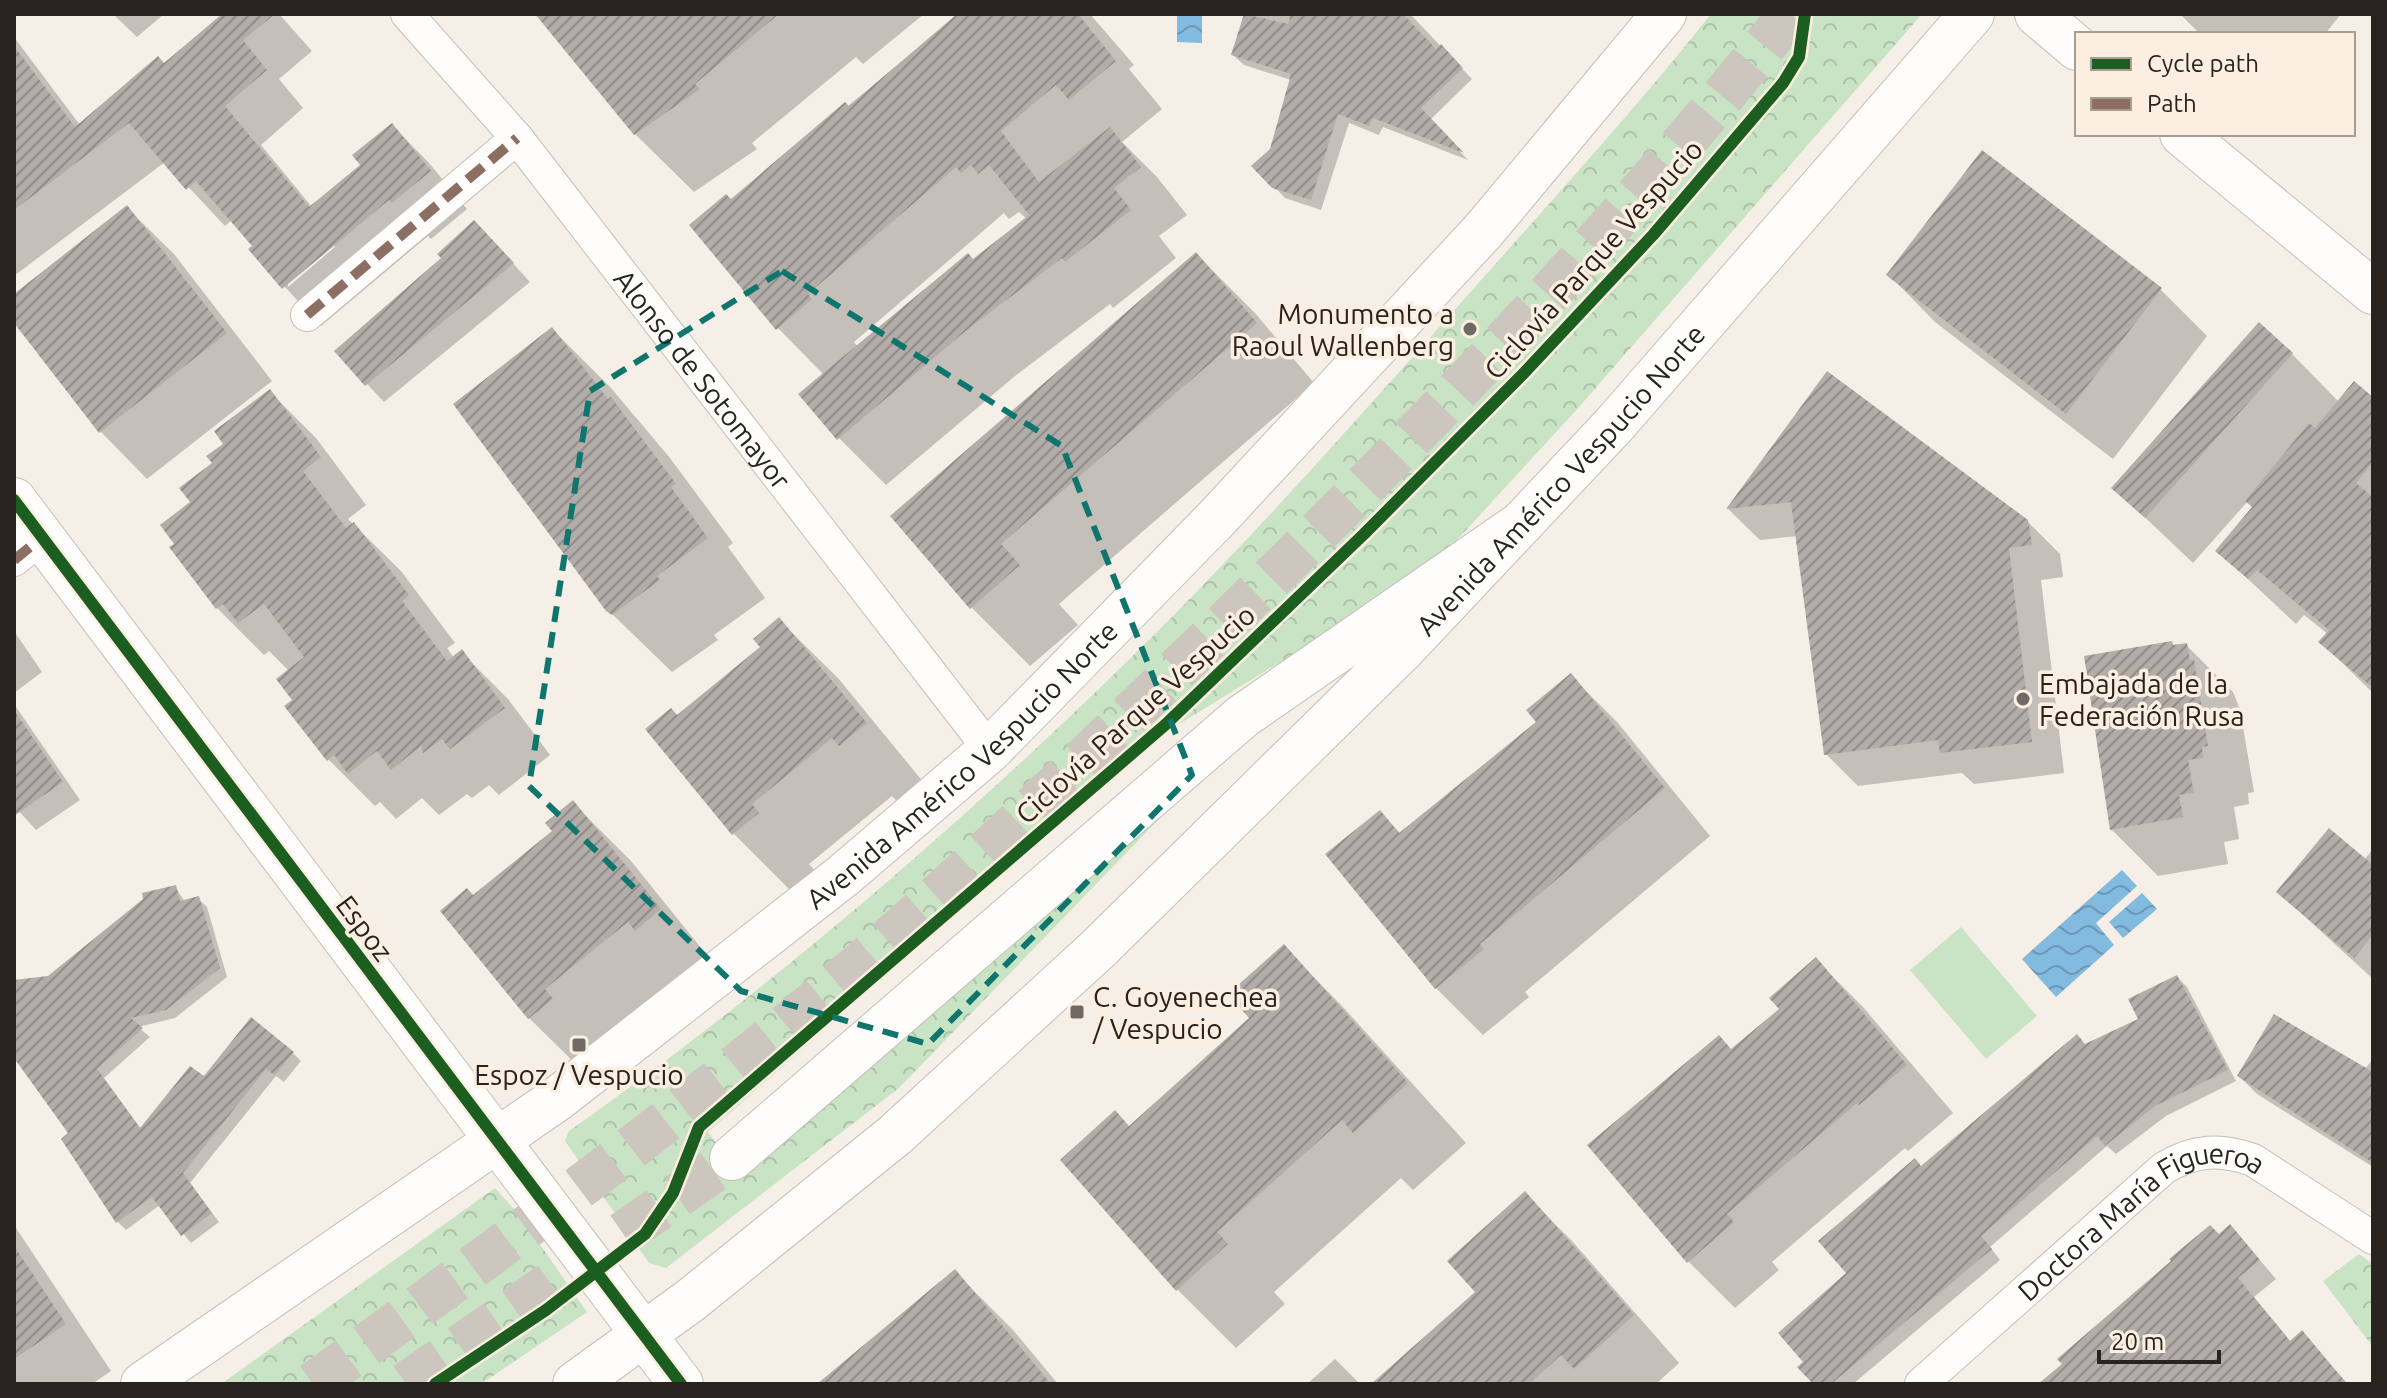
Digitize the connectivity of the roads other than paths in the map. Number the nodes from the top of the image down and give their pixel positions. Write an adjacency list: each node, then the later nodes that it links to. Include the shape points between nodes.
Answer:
1 (407, 14): 7 (street, Alonso de Sotomayor)
2 (1664, 14): 13 (main road, Avenida Américo Vespucio Norte, via 1484,230 1217,518)
3 (1972, 14): 11 (main road, Avenida Américo Vespucio Norte, via 1624,414)
4 (2037, 14): 5 (main road)
5 (2075, 46)
6 (2184, 136): 8 (main road)
7 (517, 138): 9 (street); 13 (street, Alonso de Sotomayor)
8 (2373, 292)
9 (307, 315)
10 (14, 500): 12 (main road, Espoz)
11 (1522, 523): 15 (main road, via 1243,716); 17 (main road, Avenida Américo Vespucio Norte, via 1405,647 970,1069 794,1218)
12 (27, 549): 14 (main road, Espoz)
13 (990, 750): 14 (main road, Avenida Américo Vespucio Norte, via 844,875)
14 (495, 1142): 17 (main road, Espoz); 18 (main road, Avenida Américo Vespucio Norte)
15 (732, 1158)
16 (2373, 1238): 21 (street, Doctora María Figueroa, via 2253,1160 2216,1151 2197,1153 2164,1168)
17 (643, 1335): 19 (main road, Avenida Américo Vespucio Norte); 20 (main road, Espoz)
18 (143, 1384)
19 (575, 1384)
20 (681, 1384)
21 (1921, 1384)

